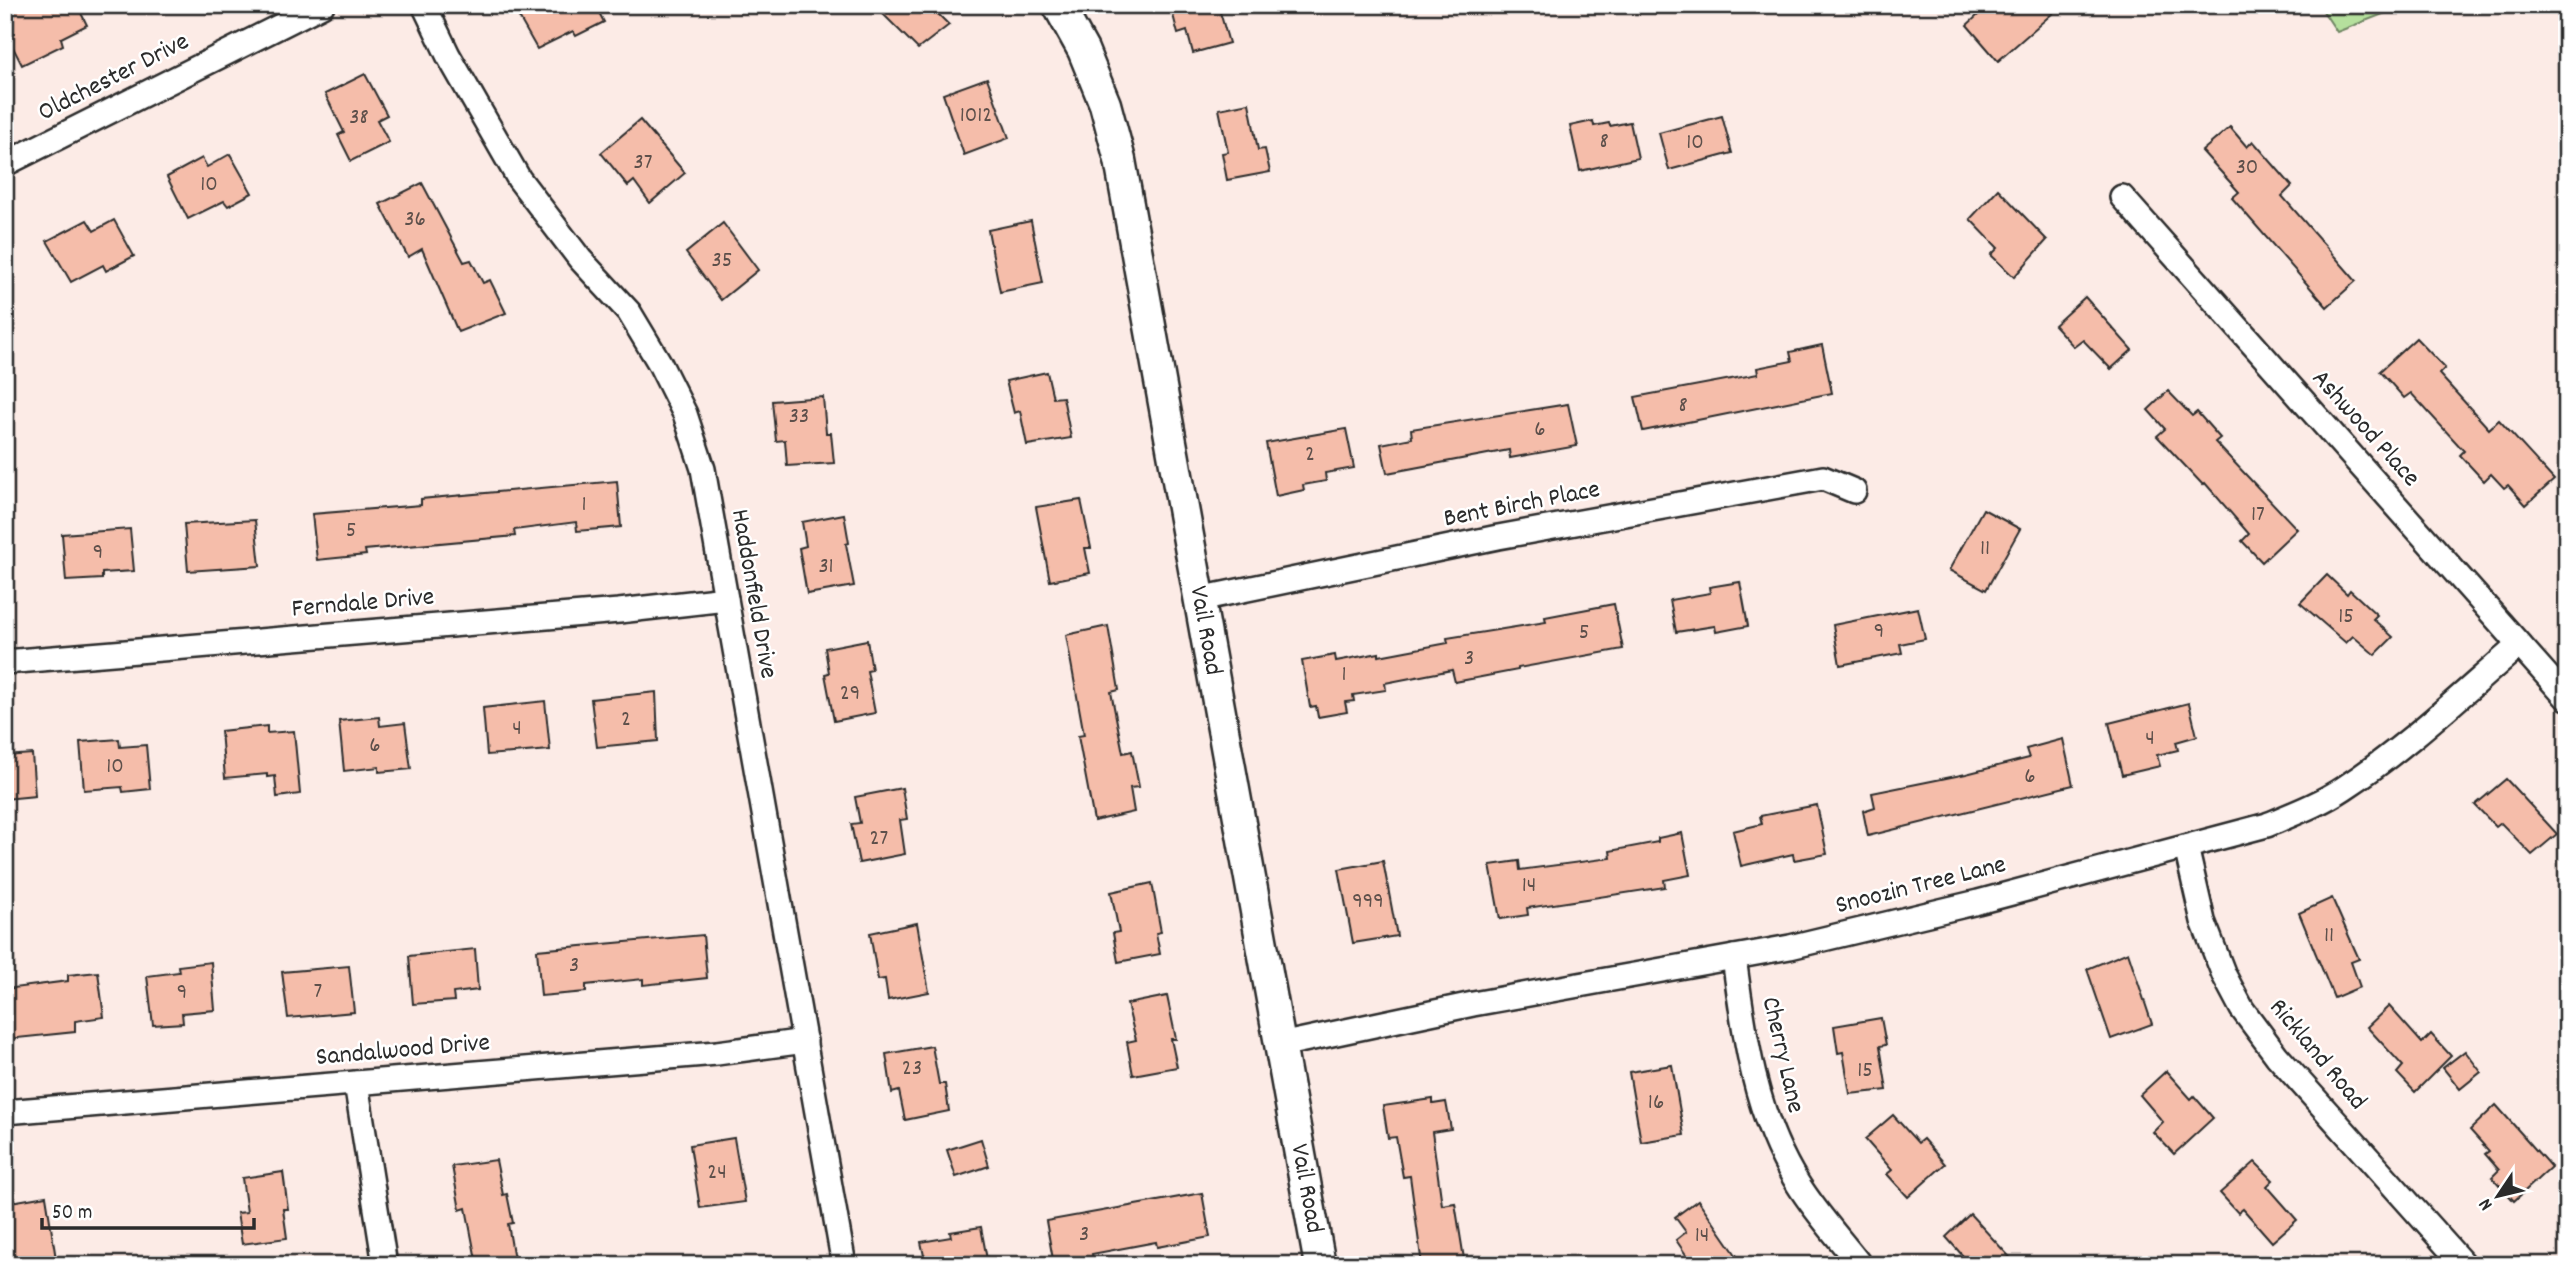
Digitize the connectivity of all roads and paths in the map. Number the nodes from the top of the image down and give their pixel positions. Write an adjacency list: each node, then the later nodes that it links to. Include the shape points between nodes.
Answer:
1 (322, 5): 4 (street, Oldchester Drive)
2 (424, 5): 7 (street, Haddonfield Drive, via 519,179 629,313 659,362 685,414 703,469)
3 (1058, 5): 8 (street, Vail Road, via 1101,93 1121,160)
4 (5, 164)
5 (2122, 197): 9 (street, Ashwood Place)
6 (1854, 491): 8 (street, Bent Birch Place, via 1824,478 1512,534)
7 (726, 599): 10 (street, Ferndale Drive); 14 (street, Haddonfield Drive)
8 (1199, 599): 15 (street, Vail Road)
9 (2519, 645): 11 (street, Ashwood Place); 12 (street, Snoozin Tree Lane, via 2343,789 2267,825)
10 (5, 662)
11 (2567, 698)
12 (2186, 847): 13 (street, Snoozin Tree Lane, via 1978,902); 22 (street, Rickland Road, via 2203,921 2242,1009 2277,1056)
13 (1734, 957): 15 (street, Snoozin Tree Lane, via 1473,1004); 21 (street, Cherry Lane, via 1744,1035 1770,1129 1817,1213)
14 (805, 1041): 16 (street, Sandalwood Drive, via 717,1053); 19 (street, Haddonfield Drive)
15 (1280, 1045): 20 (street, Vail Road)
16 (356, 1083): 17 (street, Sandalwood Drive); 18 (street)
17 (5, 1112)
18 (385, 1265)
19 (844, 1265)
20 (1320, 1265)
21 (1860, 1265)
22 (2465, 1265)

